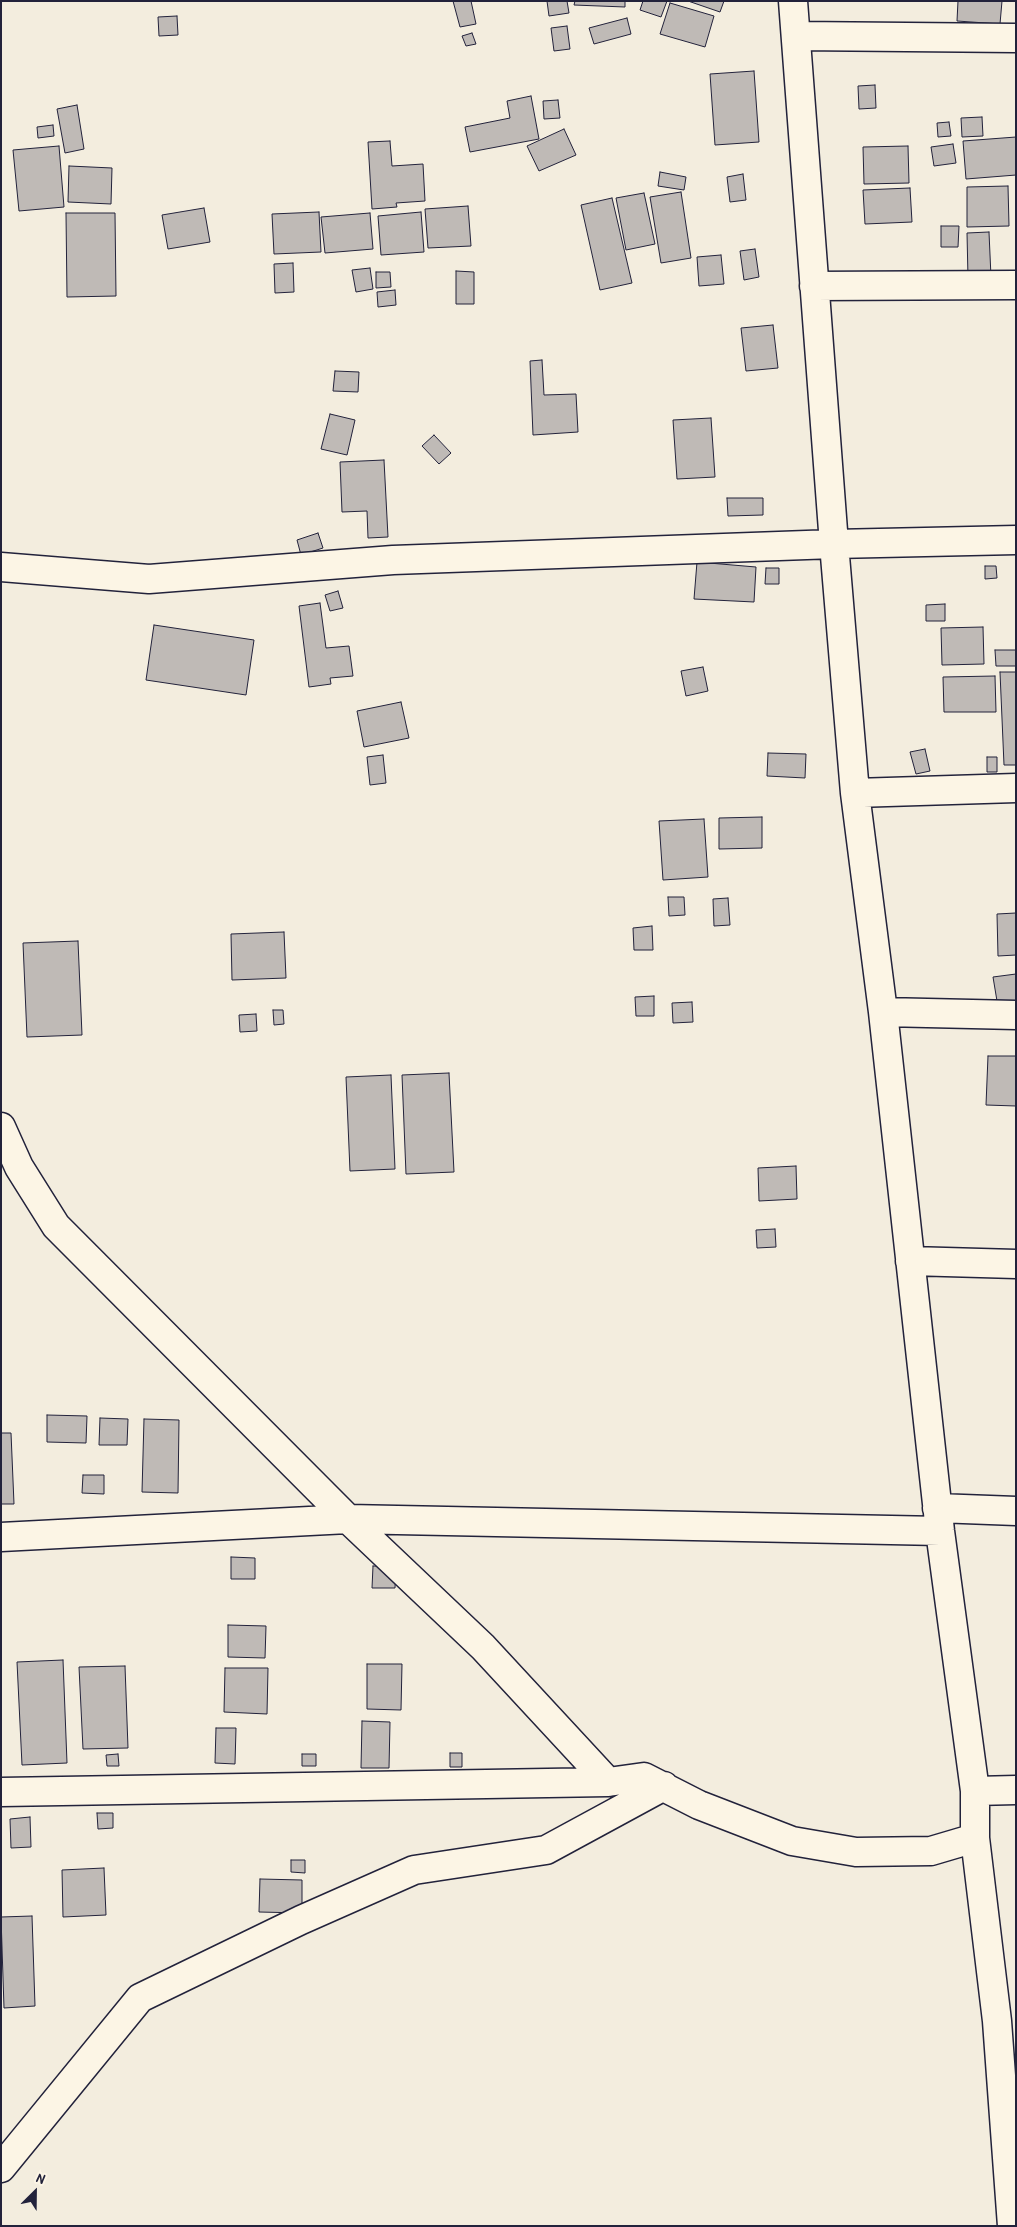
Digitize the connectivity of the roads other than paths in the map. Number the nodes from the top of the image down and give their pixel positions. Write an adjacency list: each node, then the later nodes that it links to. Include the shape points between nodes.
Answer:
1 (793, 1): 2 (street)
2 (797, 36): 3 (street); 4 (street)
3 (1016, 38)
4 (814, 286): 5 (street); 7 (street)
5 (1016, 286)
6 (1016, 540): 7 (street)
7 (834, 544): 8 (street, via 393,560 149,580); 10 (street)
8 (1, 567)
9 (1016, 788): 10 (street)
10 (855, 793): 11 (street)
11 (883, 1012): 12 (street); 14 (street)
12 (1016, 1015)
13 (1, 1128): 17 (street, via 19,1167 56,1226)
14 (910, 1262): 15 (street); 18 (street)
15 (1016, 1264)
16 (1016, 1511): 18 (street)
17 (348, 1519): 18 (street); 19 (street); 20 (street, via 483,1647)
18 (938, 1519): 23 (street)
19 (1, 1538)
20 (608, 1782): 21 (street, via 644,1777); 24 (street)
21 (664, 1786): 25 (street, via 699,1805 792,1842 856,1852 931,1851); 27 (street, via 546,1850 414,1870 301,1920 140,1998)
22 (1016, 1790): 23 (street)
23 (975, 1791): 25 (street)
24 (1, 1792)
25 (975, 1838): 26 (street)
26 (1006, 2021): 28 (street)
27 (1, 2168)
28 (1012, 2226)

